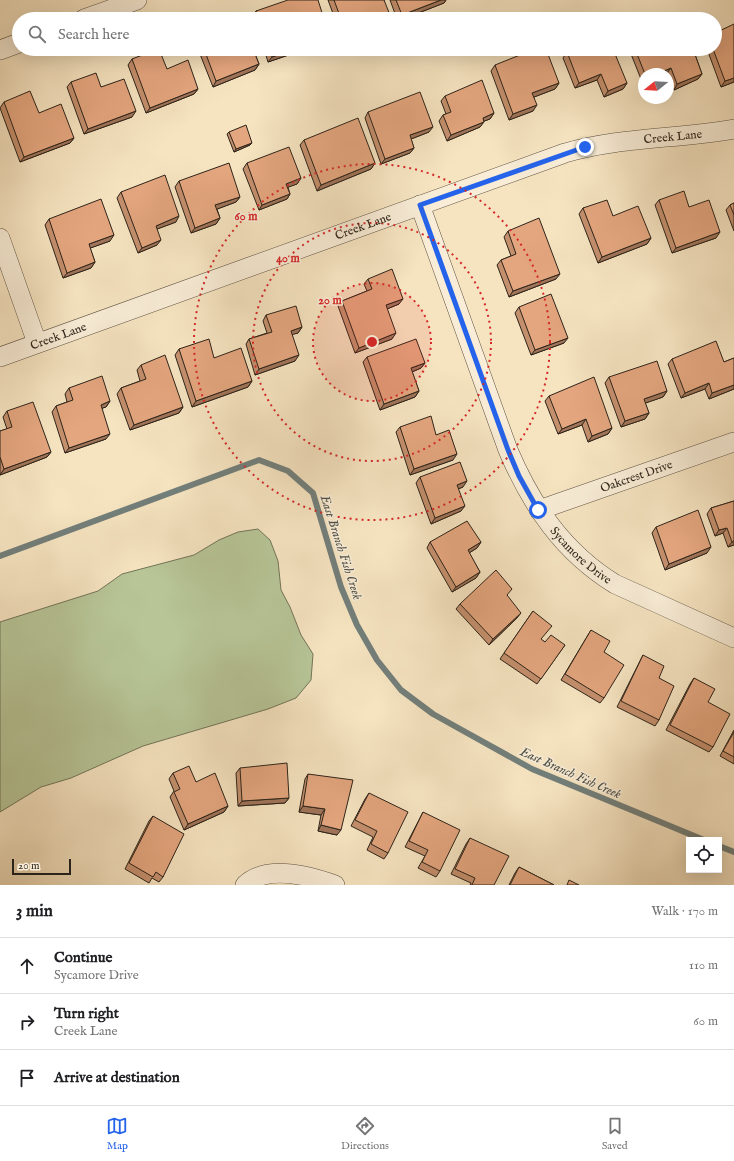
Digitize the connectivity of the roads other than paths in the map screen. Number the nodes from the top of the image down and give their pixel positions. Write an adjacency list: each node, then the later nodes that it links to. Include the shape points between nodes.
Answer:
1 (137, 0): 2 (street)
2 (104, 12)
3 (12, 46): 4 (street)
4 (0, 50)
5 (734, 129): 6 (street, Creek Lane, via 585,147)
6 (420, 205): 8 (street, Creek Lane); 11 (street, Sycamore Drive, via 508,450)
7 (0, 238): 8 (street)
8 (37, 343): 9 (street, Creek Lane)
9 (0, 356)
10 (734, 442): 11 (street, Oakcrest Drive)
11 (538, 510): 12 (street, Sycamore Drive, via 570,550 597,573 615,584)
12 (734, 638)
13 (245, 885): 14 (street, via 254,878 281,874 297,874)
14 (335, 885)

